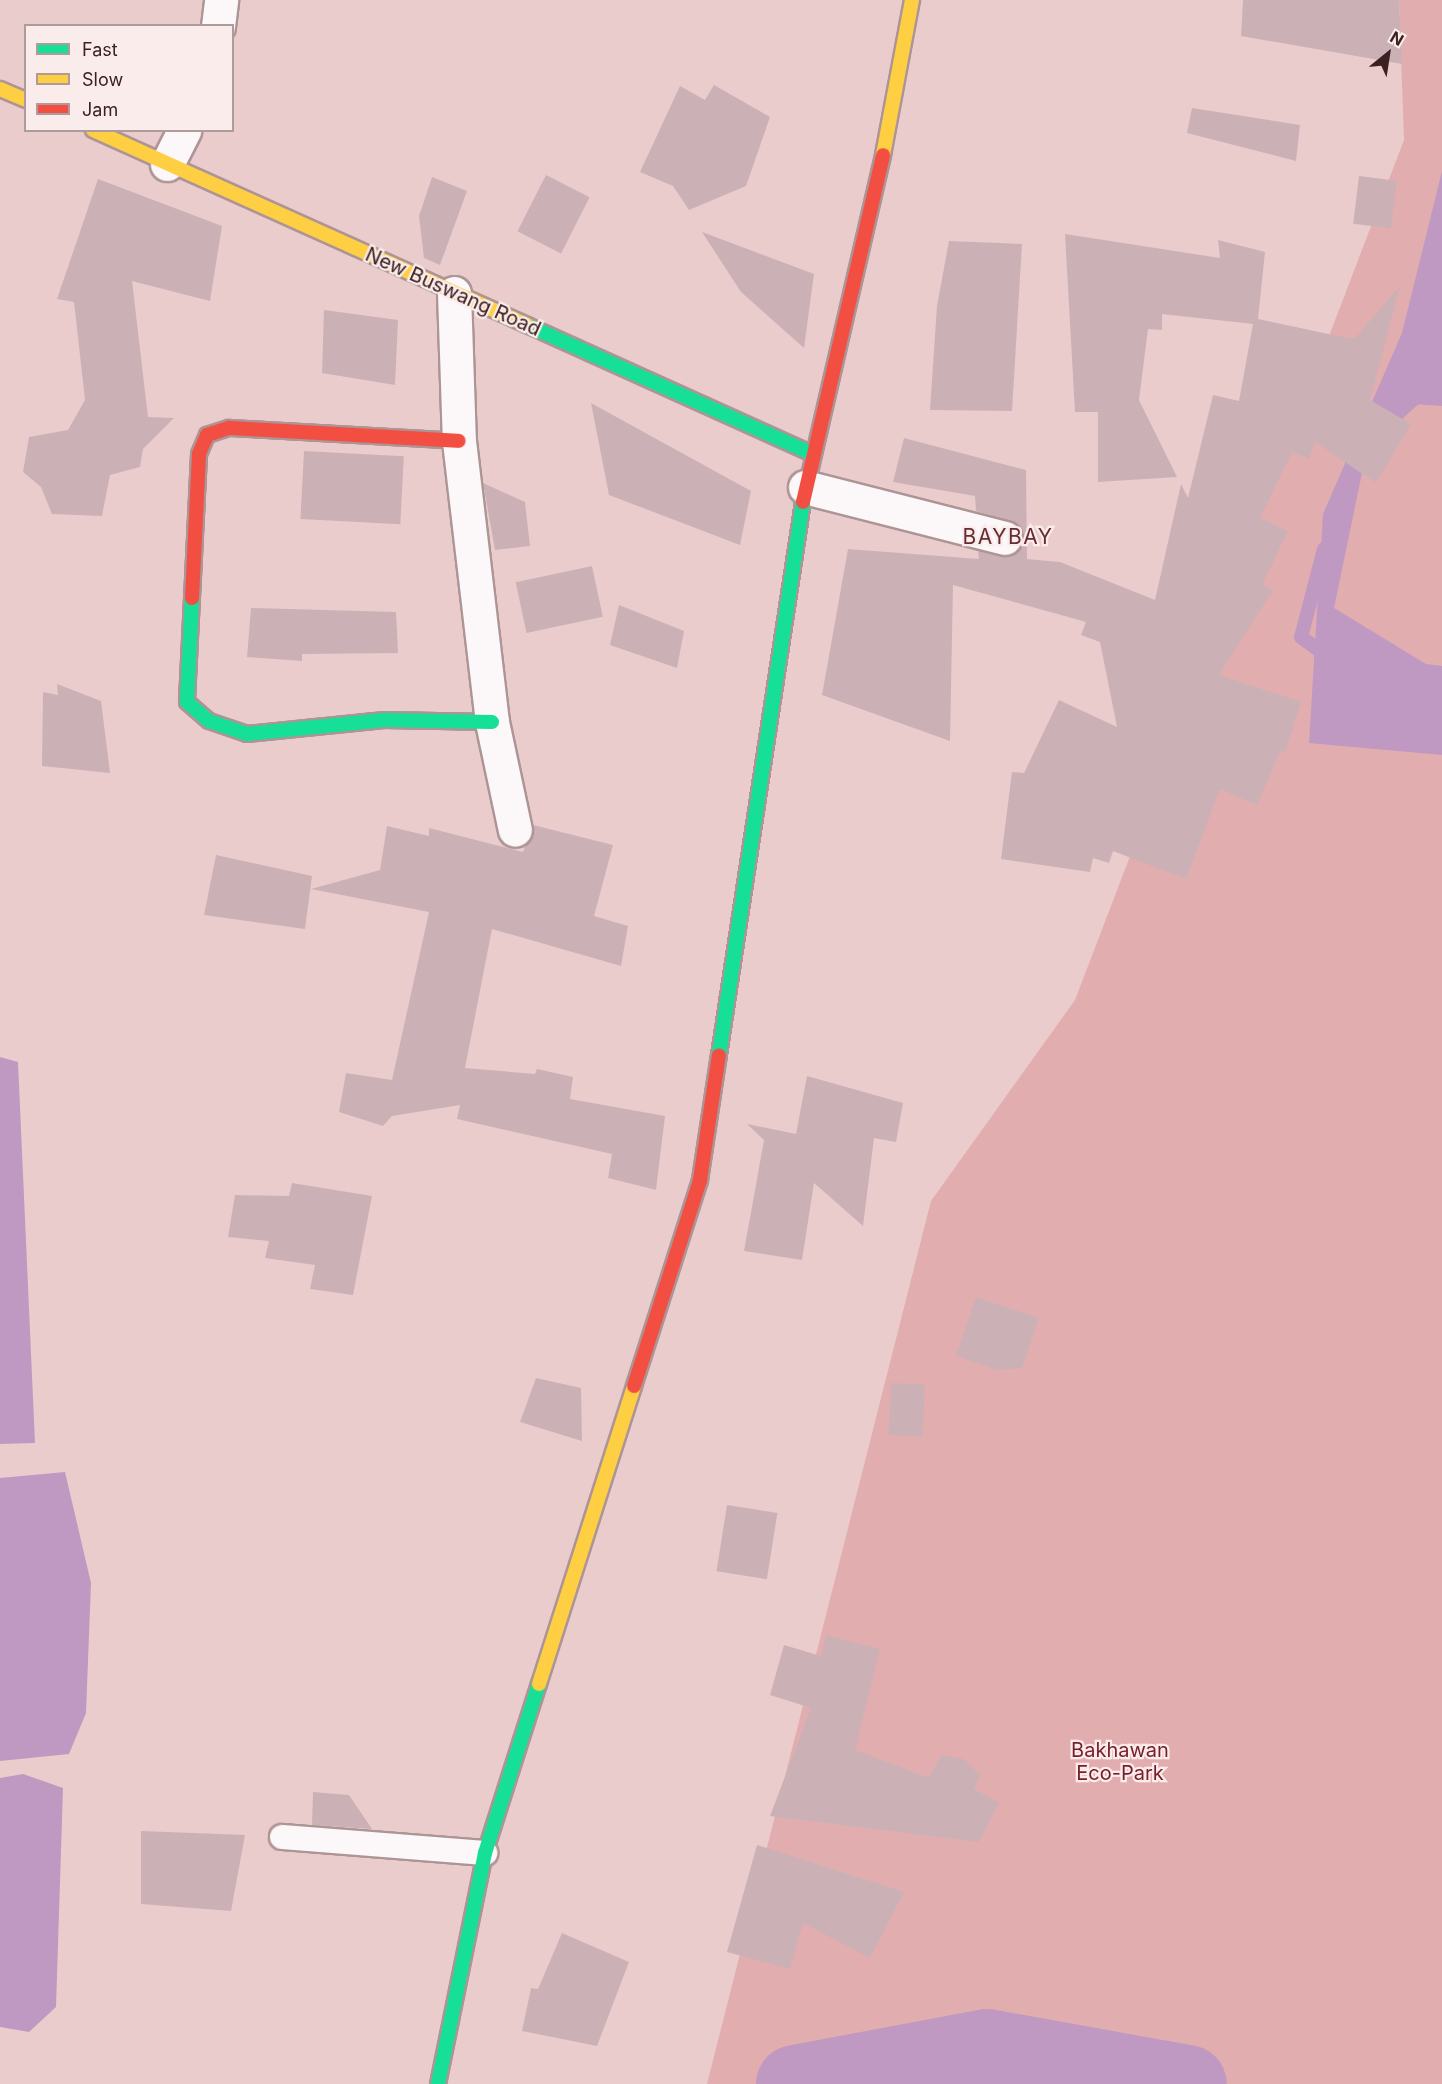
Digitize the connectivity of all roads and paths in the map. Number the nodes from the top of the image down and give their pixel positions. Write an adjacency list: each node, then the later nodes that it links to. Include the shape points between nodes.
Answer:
1 (221, 0): 3 (street)
2 (912, 0): 11 (street, via 897,96)
3 (218, 24)
4 (0, 89): 5 (street)
5 (24, 99)
6 (97, 132): 8 (street, New Buswang Road)
7 (183, 132): 8 (street)
8 (167, 164): 9 (street, New Buswang Road)
9 (454, 293): 10 (street); 11 (street, New Buswang Road)
10 (459, 441): 14 (street); 14 (street, via 229,428 207,435 199,454 188,702 209,721 246,734 384,720)
11 (813, 454): 12 (street)
12 (805, 487): 13 (street); 17 (street, via 700,1180)
13 (1005, 538)
14 (492, 722): 15 (street)
15 (515, 830)
16 (282, 1837): 17 (lane)
17 (485, 1852): 18 (street)
18 (438, 2084)

